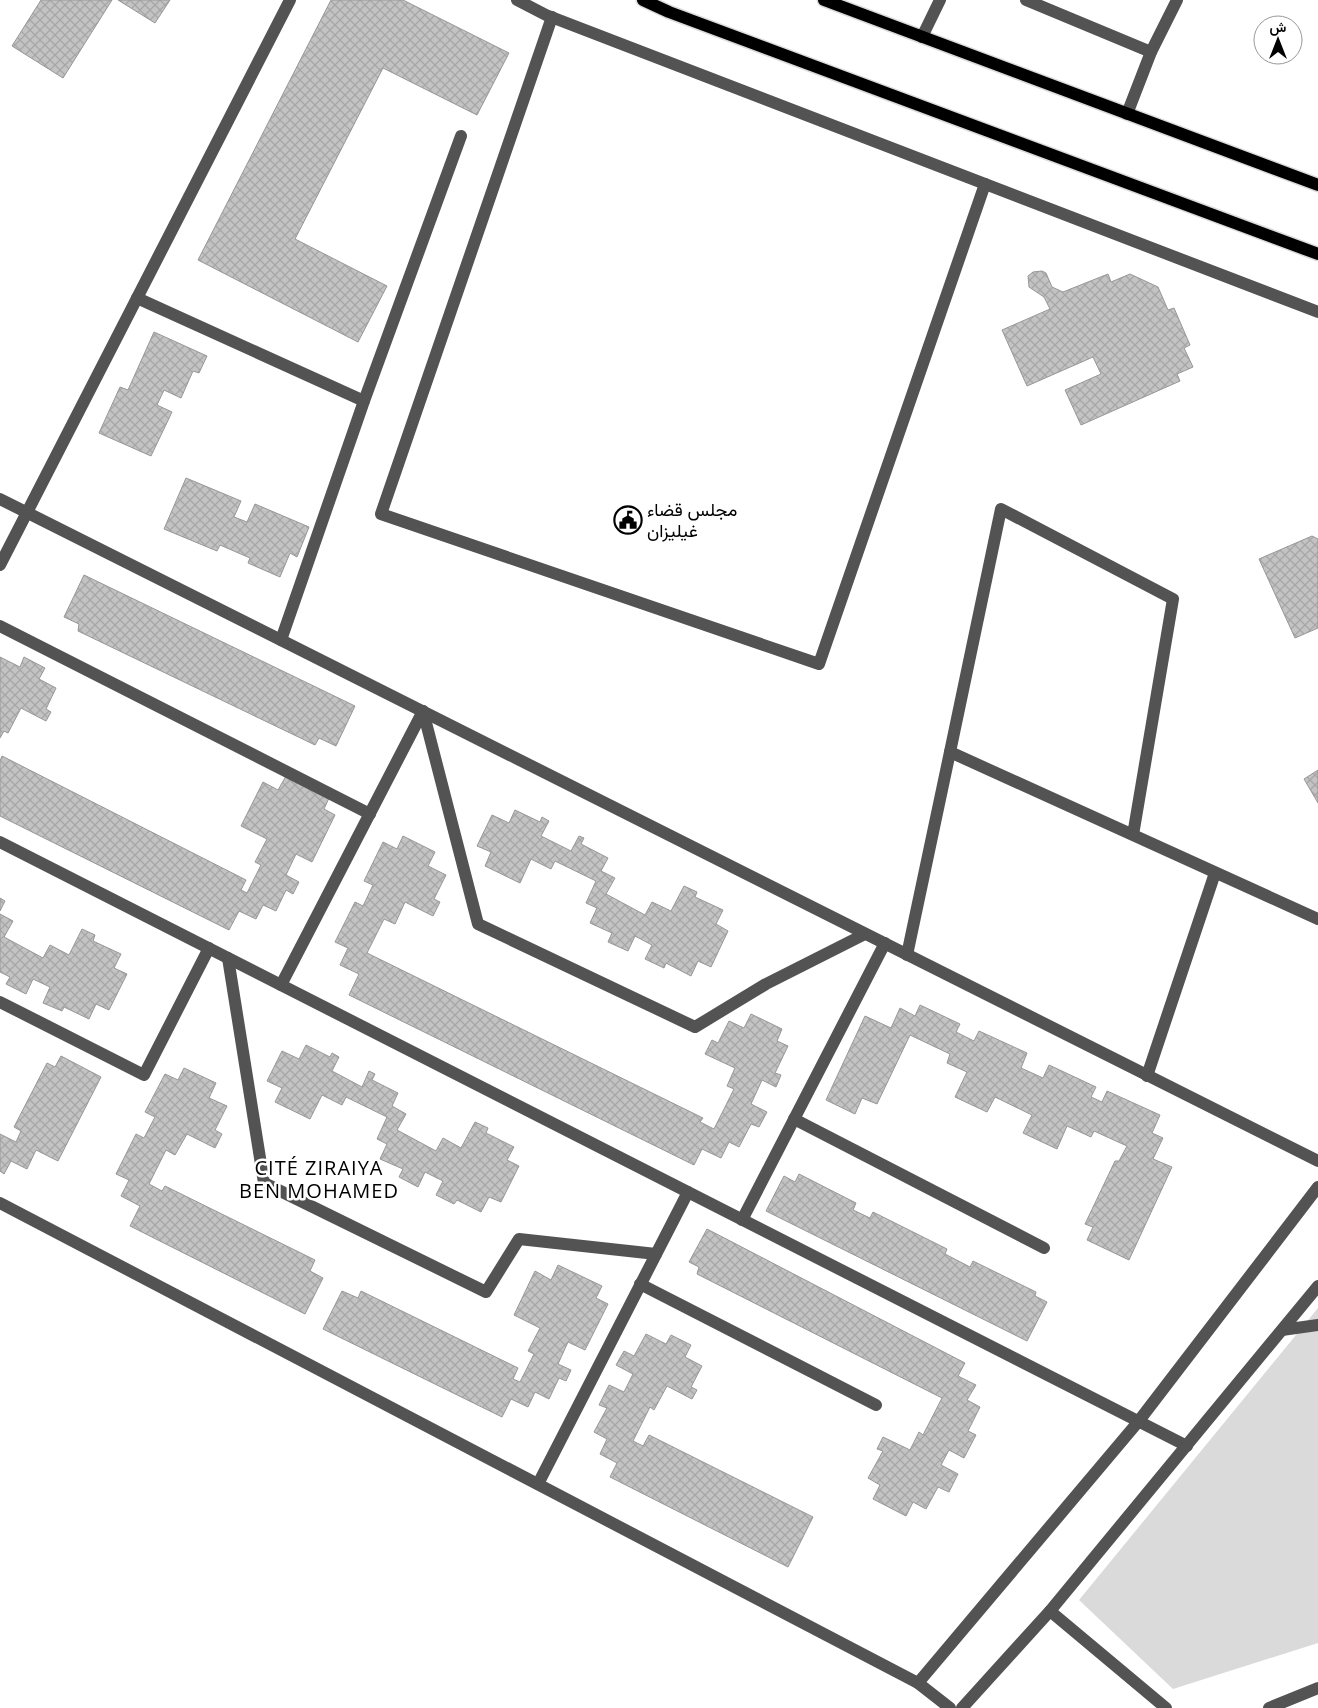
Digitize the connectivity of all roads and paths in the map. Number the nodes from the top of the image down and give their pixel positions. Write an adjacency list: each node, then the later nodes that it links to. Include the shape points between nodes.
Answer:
1 (290, 0): 16 (street)
2 (517, 0): 8 (street)
3 (644, 0): 15 (main road)
4 (824, 0): 9 (main road)
5 (940, 0): 9 (street)
6 (1026, 0): 10 (street)
7 (1178, 0): 10 (street)
8 (552, 17): 13 (street); 13 (street, via 381,514 820,664)
9 (922, 37): 11 (main road)
10 (1151, 52): 11 (street)
11 (1127, 114): 14 (main road)
12 (461, 136): 18 (street)
13 (985, 184): 17 (street)
14 (1318, 185)
15 (1318, 254)
16 (137, 298): 18 (street); 20 (street)
17 (1318, 312)
18 (364, 401): 23 (street)
19 (0, 499): 20 (street)
20 (27, 512): 21 (street); 23 (street)
21 (0, 565)
22 (0, 626): 26 (street)
23 (280, 640): 24 (street)
24 (423, 711): 26 (street); 31 (street); 31 (street, via 478,924 695,1027 766,984)
25 (950, 752): 27 (street); 27 (street, via 1001,509 1172,599); 34 (street)
26 (370, 814): 36 (street)
27 (1132, 835): 29 (street)
28 (0, 842): 33 (street)
29 (1216, 873): 30 (street); 38 (street)
30 (1318, 919)
31 (864, 934): 32 (street)
32 (884, 943): 34 (street); 39 (street)
33 (209, 948): 35 (street); 37 (street, via 144,1075)
34 (907, 955): 38 (street)
35 (228, 958): 36 (street); 46 (street, via 264,1183 486,1292 519,1240)
36 (281, 985): 42 (street)
37 (0, 1002)
38 (1147, 1076): 40 (street)
39 (794, 1120): 44 (street); 45 (street)
40 (1318, 1162)
41 (1318, 1187): 52 (street)
42 (688, 1192): 44 (street); 46 (street)
43 (0, 1203): 54 (street)
44 (742, 1220): 52 (street)
45 (1044, 1248)
46 (656, 1254): 47 (street)
47 (640, 1284): 51 (street); 54 (street)
48 (1318, 1286): 50 (street)
49 (1318, 1325): 50 (street)
50 (1282, 1330): 53 (street)
51 (876, 1405)
52 (1138, 1422): 53 (street); 56 (street)
53 (1187, 1446): 55 (street)
54 (538, 1484): 56 (street)
55 (1050, 1611): 59 (street); 60 (street)
56 (918, 1683): 58 (street)
57 (1318, 1688): 61 (street)
58 (950, 1708)
59 (962, 1708)
60 (1166, 1708)
61 (1269, 1708)

